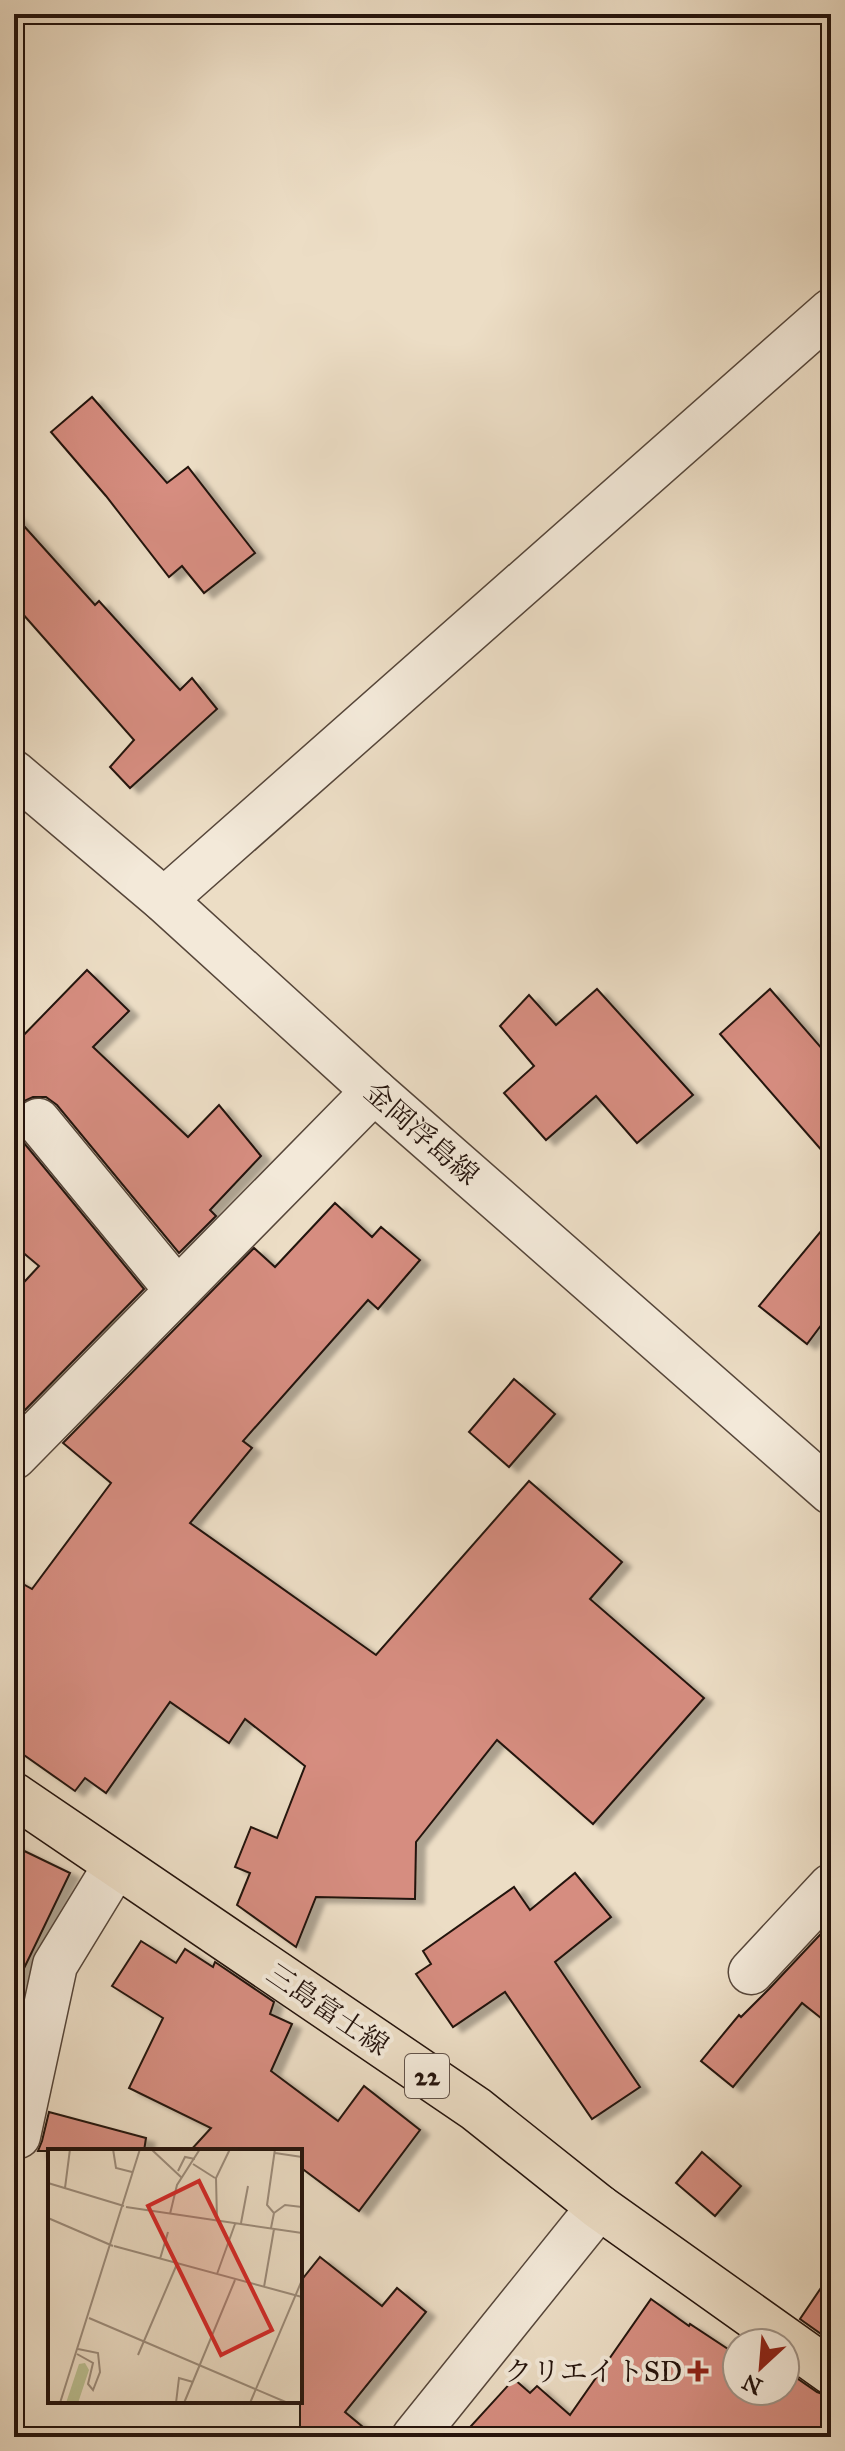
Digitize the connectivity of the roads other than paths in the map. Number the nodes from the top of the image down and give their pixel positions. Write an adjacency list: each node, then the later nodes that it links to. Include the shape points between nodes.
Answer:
1 (831, 311): 3 (street)
2 (14, 773): 3 (street, 金岡浮島線)
3 (164, 900): 4 (street, 金岡浮島線)
4 (374, 1091): 6 (street); 8 (street, 金岡浮島線)
5 (38, 1121): 6 (street)
6 (177, 1290): 7 (street)
7 (14, 1457)
8 (831, 1492)
9 (19, 1807): 10 (main road, 三島富士線 / 22)
10 (116, 1865): 13 (street, via 55,1965); 14 (main road, 三島富士線 / 22, via 476,2109)
11 (831, 1886): 12 (street)
12 (751, 1972)
13 (18, 2136)
14 (599, 2207): 15 (main road, 三島富士線 / 22); 16 (street)
15 (831, 2372)
16 (414, 2437)

